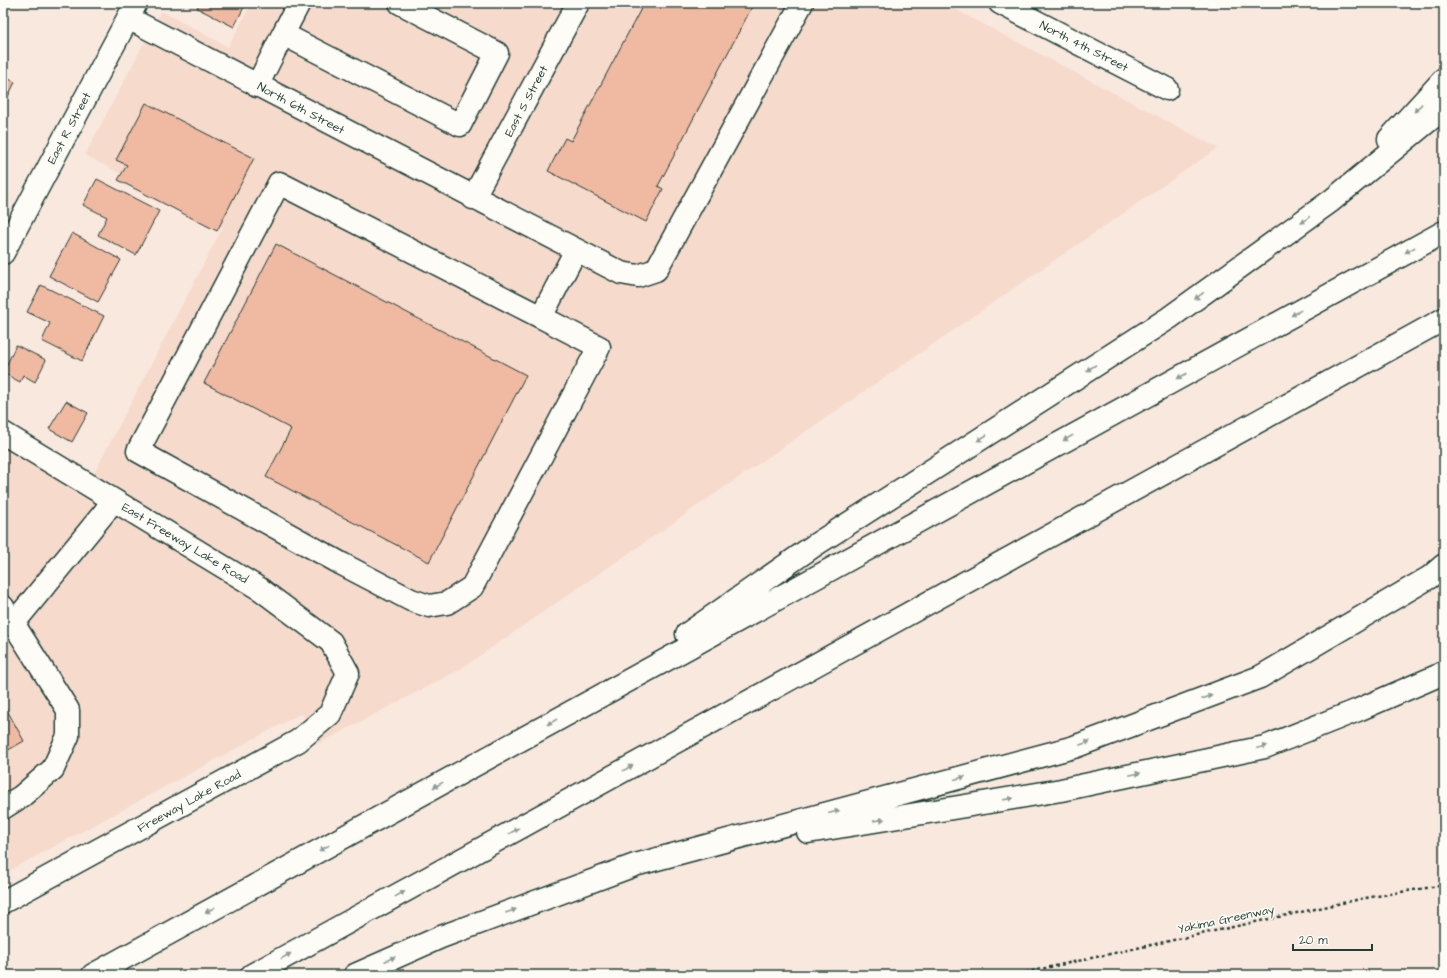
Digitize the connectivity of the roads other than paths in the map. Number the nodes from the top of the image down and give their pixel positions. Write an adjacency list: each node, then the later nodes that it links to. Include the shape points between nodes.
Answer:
1 (300, 3): 7 (main road)
2 (400, 3): 7 (main road, via 497,53 460,125)
3 (578, 3): 12 (main road, East S Street)
4 (802, 3): 15 (main road, North 6th Street, via 656,270 638,276 621,273)
5 (1000, 3): 10 (main road, North 4th Street)
6 (132, 11): 9 (main road, North 6th Street); 16 (main road, East R Street)
7 (283, 34): 9 (main road)
8 (1444, 79): 13 (main road, one-way to 13)
9 (257, 86): 12 (main road, North 6th Street)
10 (1167, 89)
11 (1444, 108): 13 (main road)
12 (473, 198): 15 (main road, North 6th Street)
13 (1331, 201): 25 (main road, one-way to 25, via 1169,318 815,545)
14 (1444, 232): 25 (main road, one-way to 25)
15 (576, 250): 17 (main road)
16 (3, 253)
17 (541, 317): 17 (main road, via 599,347 472,587 448,602 429,606 411,600 138,451 279,183)
18 (1444, 320): 30 (main road, one-way to 18)
19 (3, 433): 20 (main road, East Freeway Lake Road)
20 (113, 500): 22 (main road, via 104,514); 24 (main road, East Freeway Lake Road, via 253,585 331,642)
21 (1444, 565): 27 (main road, one-way to 21, via 1074,747 1260,677 1430,577)
22 (8, 616): 26 (main road, via 68,710 68,736 53,769 22,796)
23 (1444, 672): 27 (main road, one-way to 23, via 770,838 1061,790 1266,747)
24 (348, 673): 28 (main road, Freeway Lake Road, via 330,714 298,741)
25 (586, 703): 29 (main road, one-way to 29)
26 (3, 808)
27 (634, 865): 31 (main road, one-way to 27, via 441,937)
28 (3, 902)
29 (94, 975)
30 (252, 975)
31 (355, 975)

